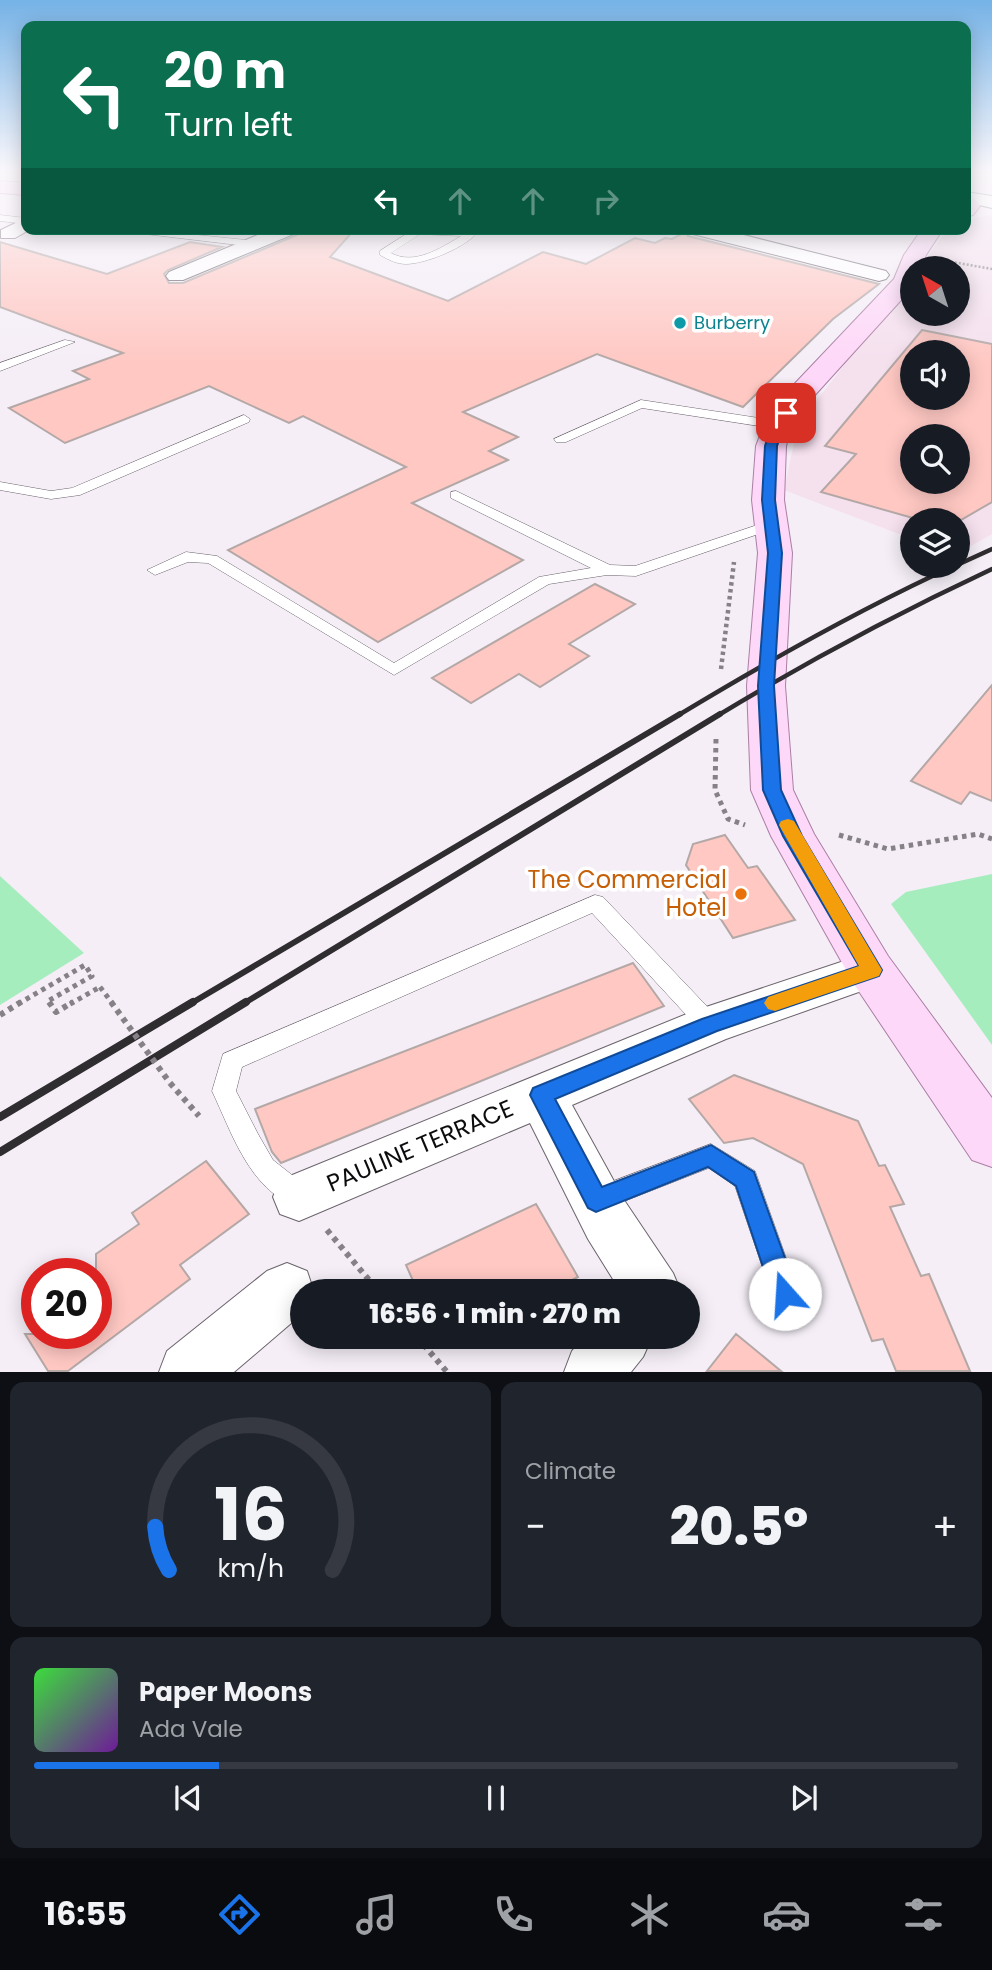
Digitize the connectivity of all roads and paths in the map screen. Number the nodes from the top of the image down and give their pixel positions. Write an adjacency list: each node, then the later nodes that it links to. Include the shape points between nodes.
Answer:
1 (167, 235): 7 (lane)
2 (276, 235): 7 (street)
3 (412, 235): 4 (lane, via 384,253 422,259)
4 (468, 235)
5 (720, 235): 9 (street)
6 (923, 238): 8 (path); 14 (main road, via 905,281 794,401)
7 (256, 244): 10 (street)
8 (992, 269)
9 (879, 275)
10 (176, 276)
11 (69, 342): 12 (lane)
12 (0, 367)
13 (244, 419): 16 (lane, via 75,492 51,495)
14 (778, 425): 15 (lane, via 641,404); 18 (main road, via 771,446)
15 (561, 439)
16 (0, 486)
17 (456, 495): 21 (lane)
18 (771, 525): 19 (lane); 25 (main road, via 775,553 766,686 772,790)
19 (742, 535): 21 (lane, via 636,571); 22 (path, via 734,564)
20 (155, 570): 21 (lane, via 186,557 212,559 394,670 545,580)
21 (607, 570)
22 (722, 669)
23 (716, 739): 24 (path, via 715,790 728,819)
24 (743, 825)
25 (793, 836): 26 (path, via 832,832 888,849 978,834); 27 (main road)
26 (992, 839)
27 (871, 970): 29 (street, PAULINE TERRACE); 32 (main road)
28 (0, 1015): 31 (path, bridge, via 85,965 92,976 48,1001 55,1012 100,986)
29 (710, 1025): 30 (street, PAULINE TERRACE); 33 (lane, via 595,903 231,1061 224,1091 244,1132 264,1168)
30 (541, 1095): 33 (street, PAULINE TERRACE); 34 (street, PAULINE TERRACE)
31 (200, 1118)
32 (992, 1142)
33 (299, 1197): 35 (path)
34 (601, 1211): 36 (street, PAULINE TERRACE); 38 (lane, via 711,1156 746,1179)
35 (368, 1279)
36 (645, 1279)
37 (287, 1290): 41 (street)
38 (785, 1294)
39 (428, 1349): 42 (path)
40 (612, 1349): 43 (street)
41 (188, 1371)
42 (447, 1371)
43 (593, 1371)

